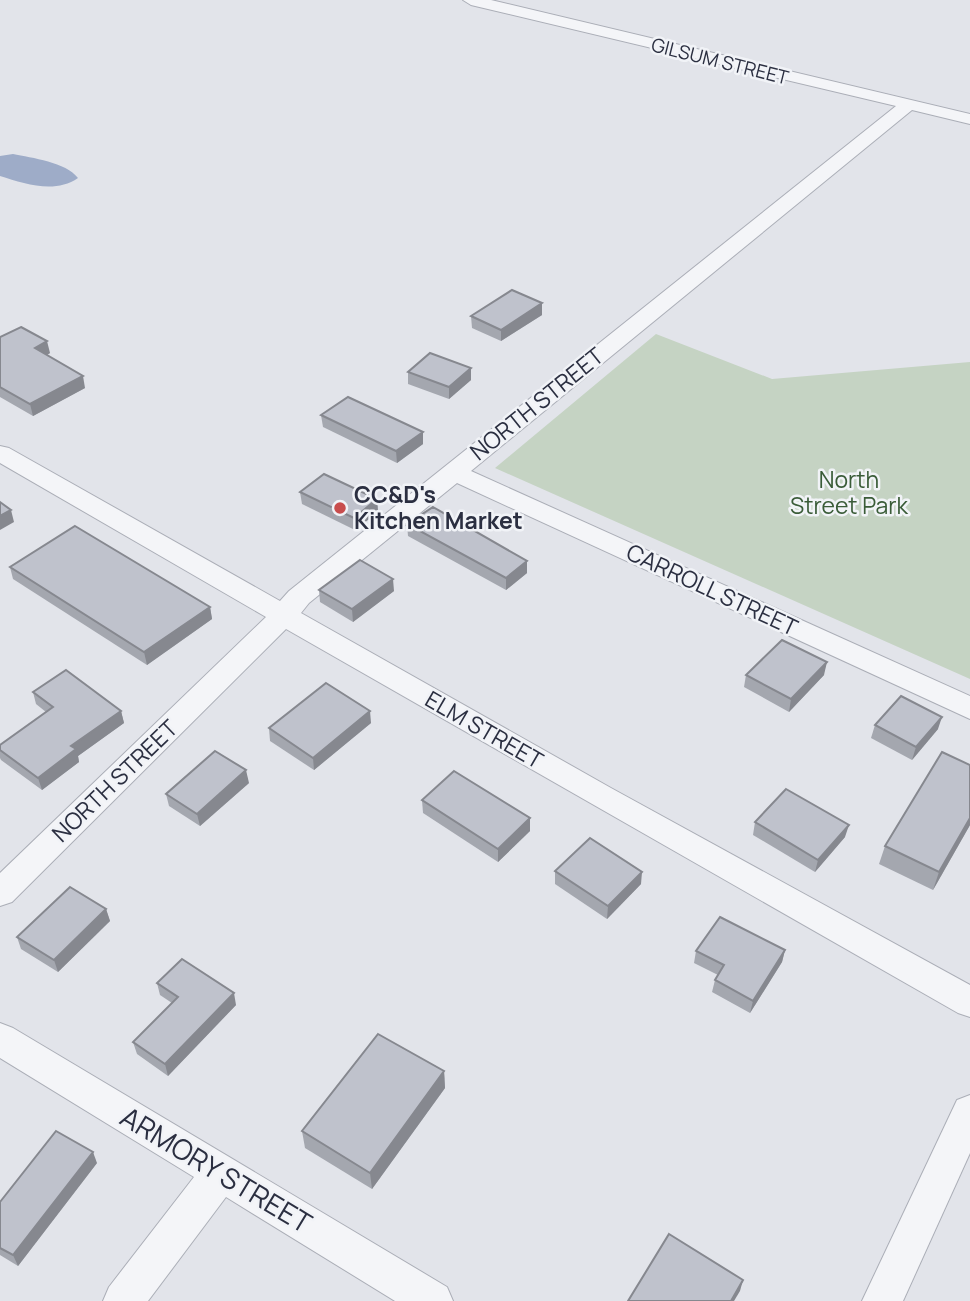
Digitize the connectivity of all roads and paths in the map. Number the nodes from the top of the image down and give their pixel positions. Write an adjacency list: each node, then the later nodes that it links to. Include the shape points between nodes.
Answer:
1 (471, 0): 2 (street, GILSUM STREET)
2 (907, 106): 3 (street, GILSUM STREET); 5 (street, NORTH STREET)
3 (970, 119)
4 (0, 453): 6 (street, ELM STREET)
5 (454, 472): 6 (street, NORTH STREET, via 299,597); 7 (street, CARROLL STREET)
6 (283, 616): 8 (street, NORTH STREET); 9 (street, ELM STREET)
7 (970, 708)
8 (0, 893)
9 (970, 1002)
10 (0, 1039): 12 (street, ARMORY STREET)
11 (970, 1112): 15 (street)
12 (220, 1174): 13 (street); 14 (street, ARMORY STREET)
13 (122, 1301)
14 (433, 1301)
15 (882, 1301)

